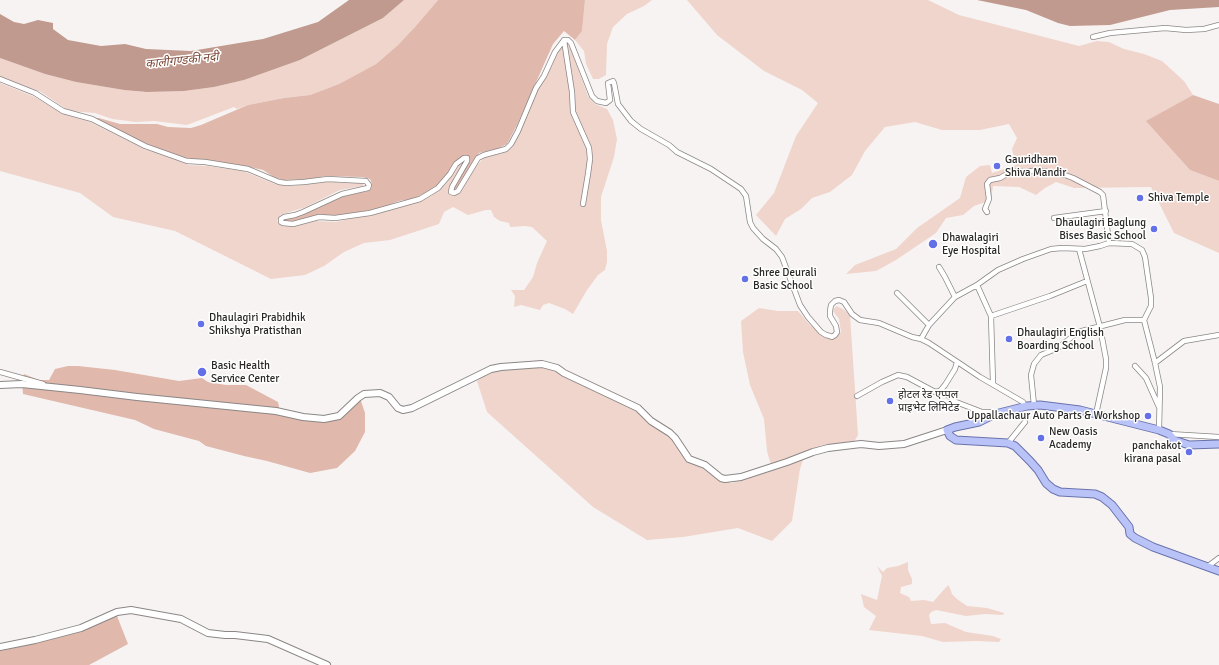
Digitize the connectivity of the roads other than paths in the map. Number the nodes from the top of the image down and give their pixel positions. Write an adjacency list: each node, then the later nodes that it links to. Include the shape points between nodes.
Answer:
1 (1219, 25): 2 (street, via 1186,30 1159,29)
2 (1092, 36)
3 (564, 40): 4 (street, via 536,88 512,144 506,150 478,158 458,191 451,192 467,158 456,164 438,188 420,199 370,212 335,218 319,217 293,224 283,223 281,219 342,194 368,188 369,185 366,181 328,179 286,183 248,169 187,161 145,146 92,119 63,111 35,93); 5 (street, via 573,112 589,148 590,159); 21 (street, via 571,43 592,96 597,101 606,103 610,100 608,82 613,81 618,104 631,121 677,152 712,169 741,189 746,196 752,228 782,257 800,305 821,332 832,337 837,332 830,311 831,305 839,300 860,320 879,323)
4 (0, 79)
5 (583, 204)
6 (1106, 211): 7 (street, via 1100,192 1073,178 1037,170 1012,171 990,180 987,184); 8 (street); 9 (street)
7 (987, 212)
8 (1054, 218)
9 (1109, 242): 10 (street); 17 (street, via 1132,244 1142,250 1152,298)
10 (1079, 249): 12 (street); 13 (street, via 1051,249 1035,254 998,270)
11 (939, 267): 15 (street)
12 (1087, 281): 16 (street); 19 (street)
13 (977, 285): 15 (street); 16 (street)
14 (898, 293): 18 (street)
15 (955, 297): 18 (street)
16 (991, 316): 26 (street)
17 (1144, 320): 19 (street, via 1125,320); 23 (street)
18 (929, 324): 21 (street)
19 (1100, 327): 31 (street, via 1078,332 1058,348 1041,355 1030,375); 35 (street, via 1106,368)
20 (1219, 335): 23 (street, via 1184,341)
21 (920, 339): 22 (street)
22 (957, 362): 26 (street); 29 (street)
23 (1156, 363): 33 (street)
24 (1134, 366): 33 (street, via 1146,378)
25 (0, 372): 28 (street)
26 (993, 383): 32 (street, via 1023,402)
27 (0, 385): 28 (street, via 22,384)
28 (52, 388): 37 (street, via 276,411 324,419 339,416 364,394 385,395 395,406 403,410 491,369 542,364 557,368 638,408 651,421 670,433 689,459 705,465 725,480 828,448 861,444 904,444)
29 (940, 391): 30 (street, via 935,392 898,375); 34 (street, via 956,402)
30 (857, 396)
31 (1034, 405): 32 (main road); 35 (main road)
32 (1025, 407): 34 (main road)
33 (1160, 411): 38 (street)
34 (995, 414): 37 (main road, via 979,422)
35 (1096, 414): 38 (main road)
36 (1025, 422): 41 (street)
37 (947, 430): 41 (main road, via 956,440)
38 (1159, 430): 39 (main road)
39 (1169, 434): 40 (street); 42 (main road, via 1174,440 1189,445)
40 (1219, 437)
41 (1008, 443): 44 (main road, via 1020,450 1053,489 1102,496 1112,504 1135,538)
42 (1219, 444)
43 (1219, 558): 44 (street)
44 (1207, 568): 45 (main road)
45 (1219, 571)
46 (0, 647): 47 (street, via 81,628 117,612 131,610 181,619 208,633 268,639)
47 (327, 665)

